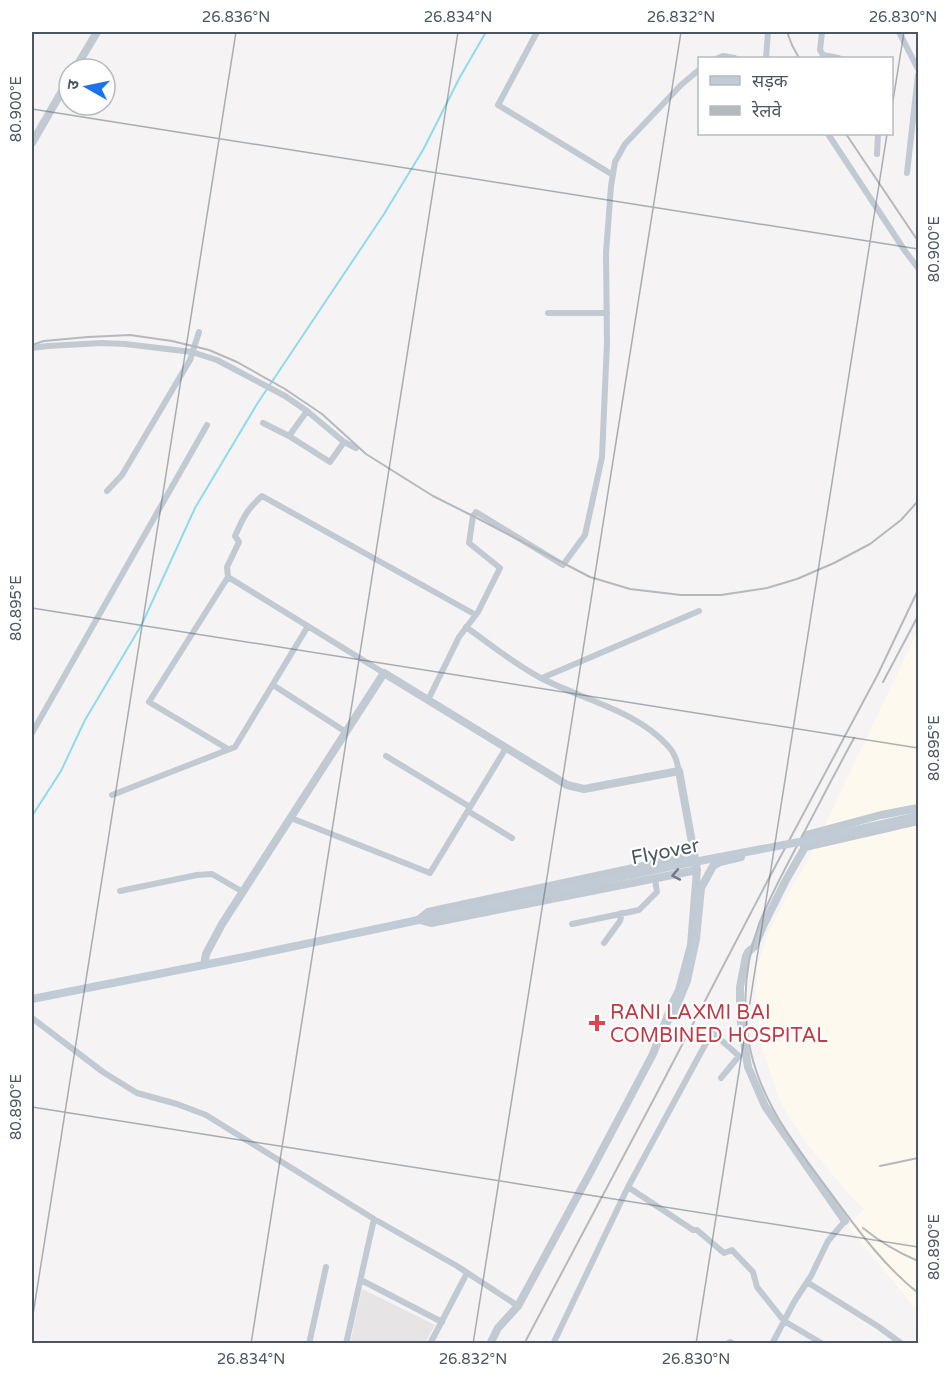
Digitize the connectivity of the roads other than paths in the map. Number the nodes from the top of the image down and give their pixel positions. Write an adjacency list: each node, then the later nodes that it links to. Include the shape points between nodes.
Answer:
1 (97, 32): 6 (street)
2 (537, 32): 18 (street, via 498,105)
3 (768, 32): 7 (street)
4 (822, 32): 8 (street, via 820,50 823,55)
5 (899, 32): 9 (street)
6 (82, 57)
7 (766, 57)
8 (834, 57)
9 (918, 69)
10 (698, 70): 18 (street, via 625,144)
11 (918, 75): 17 (street)
12 (57, 100): 15 (street)
13 (829, 135): 19 (street)
14 (878, 135): 16 (street)
15 (32, 143)
16 (877, 154)
17 (907, 173)
18 (613, 174): 21 (street, via 606,253)
19 (918, 268)
20 (548, 313): 21 (street)
21 (607, 313): 34 (street, via 602,457 585,535 563,565 476,512 469,543 500,568)
22 (199, 332): 24 (street)
23 (32, 348): 24 (street, via 102,343)
24 (192, 352): 25 (street, via 236,369); 31 (street, via 122,475)
25 (307, 411): 28 (street); 29 (street)
26 (263, 423): 28 (street)
27 (207, 425): 42 (street)
28 (289, 436): 29 (street, via 330,462)
29 (344, 441): 30 (street)
30 (356, 448)
31 (107, 491)
32 (228, 577): 34 (street, via 227,567 239,542 235,536 251,506 262,496); 35 (street); 44 (street, via 149,702)
33 (699, 611): 38 (street)
34 (476, 615): 36 (street)
35 (309, 627): 37 (street); 39 (street)
36 (466, 627): 38 (street); 40 (street)
37 (384, 673): 40 (street); 41 (street)
38 (542, 678): 46 (street, via 653,732 670,747)
39 (273, 685): 41 (street); 44 (street, via 235,747)
40 (428, 700): 43 (street)
41 (346, 732): 51 (street)
42 (32, 733)
43 (506, 748): 46 (street, via 567,785 584,789); 49 (street)
44 (228, 750): 47 (street)
45 (386, 756): 49 (street)
46 (679, 771): 56 (street)
47 (112, 795)
48 (918, 808): 54 (street, via 806,835)
49 (469, 809): 51 (street, via 430,873); 53 (street)
50 (918, 816): 55 (main road, Flyover, bridge)
51 (291, 818): 60 (street)
52 (918, 821): 54 (street)
53 (512, 838)
54 (805, 847): 72 (street, via 746,956 740,1017 748,1067 765,1106)
55 (761, 849): 62 (main road, Flyover, bridge); 68 (main road, bridge, via 720,862 706,877 687,981)
56 (694, 855): 57 (street); 62 (street, via 428,912)
57 (697, 870): 58 (street, one-way to 58); 68 (street, via 691,945 679,990)
58 (655, 879): 61 (street, via 657,892 639,910); 62 (street, via 431,923)
59 (120, 891): 60 (street, via 212,874)
60 (243, 892): 65 (street, via 211,944)
61 (622, 913): 63 (street); 64 (street)
62 (423, 919): 65 (main road, Flyover)
63 (572, 924)
64 (604, 942)
65 (204, 965): 66 (main road, Flyover)
66 (32, 999)
67 (32, 1018): 71 (street, via 137,1093 206,1115)
68 (662, 1030): 77 (street, via 653,1054)
69 (721, 1078): 70 (street, via 739,1056 712,1032)
70 (628, 1187): 78 (street, via 697,1230 724,1253 732,1250 753,1272 756,1287); 84 (street)
71 (374, 1219): 74 (street); 75 (street)
72 (845, 1221): 76 (street, via 828,1241)
73 (326, 1267): 80 (street)
74 (467, 1273): 77 (street); 79 (street)
75 (361, 1280): 79 (street); 81 (street)
76 (807, 1282): 78 (street); 89 (street)
77 (518, 1306): 83 (street, via 498,1328)
78 (784, 1321): 87 (street); 88 (street)
79 (442, 1322): 82 (street)
80 (309, 1344)
81 (346, 1344)
82 (430, 1344)
83 (490, 1344)
84 (553, 1344)
85 (727, 1344): 86 (street)
86 (734, 1344)
87 (772, 1344)
88 (823, 1344)
89 (902, 1344)

